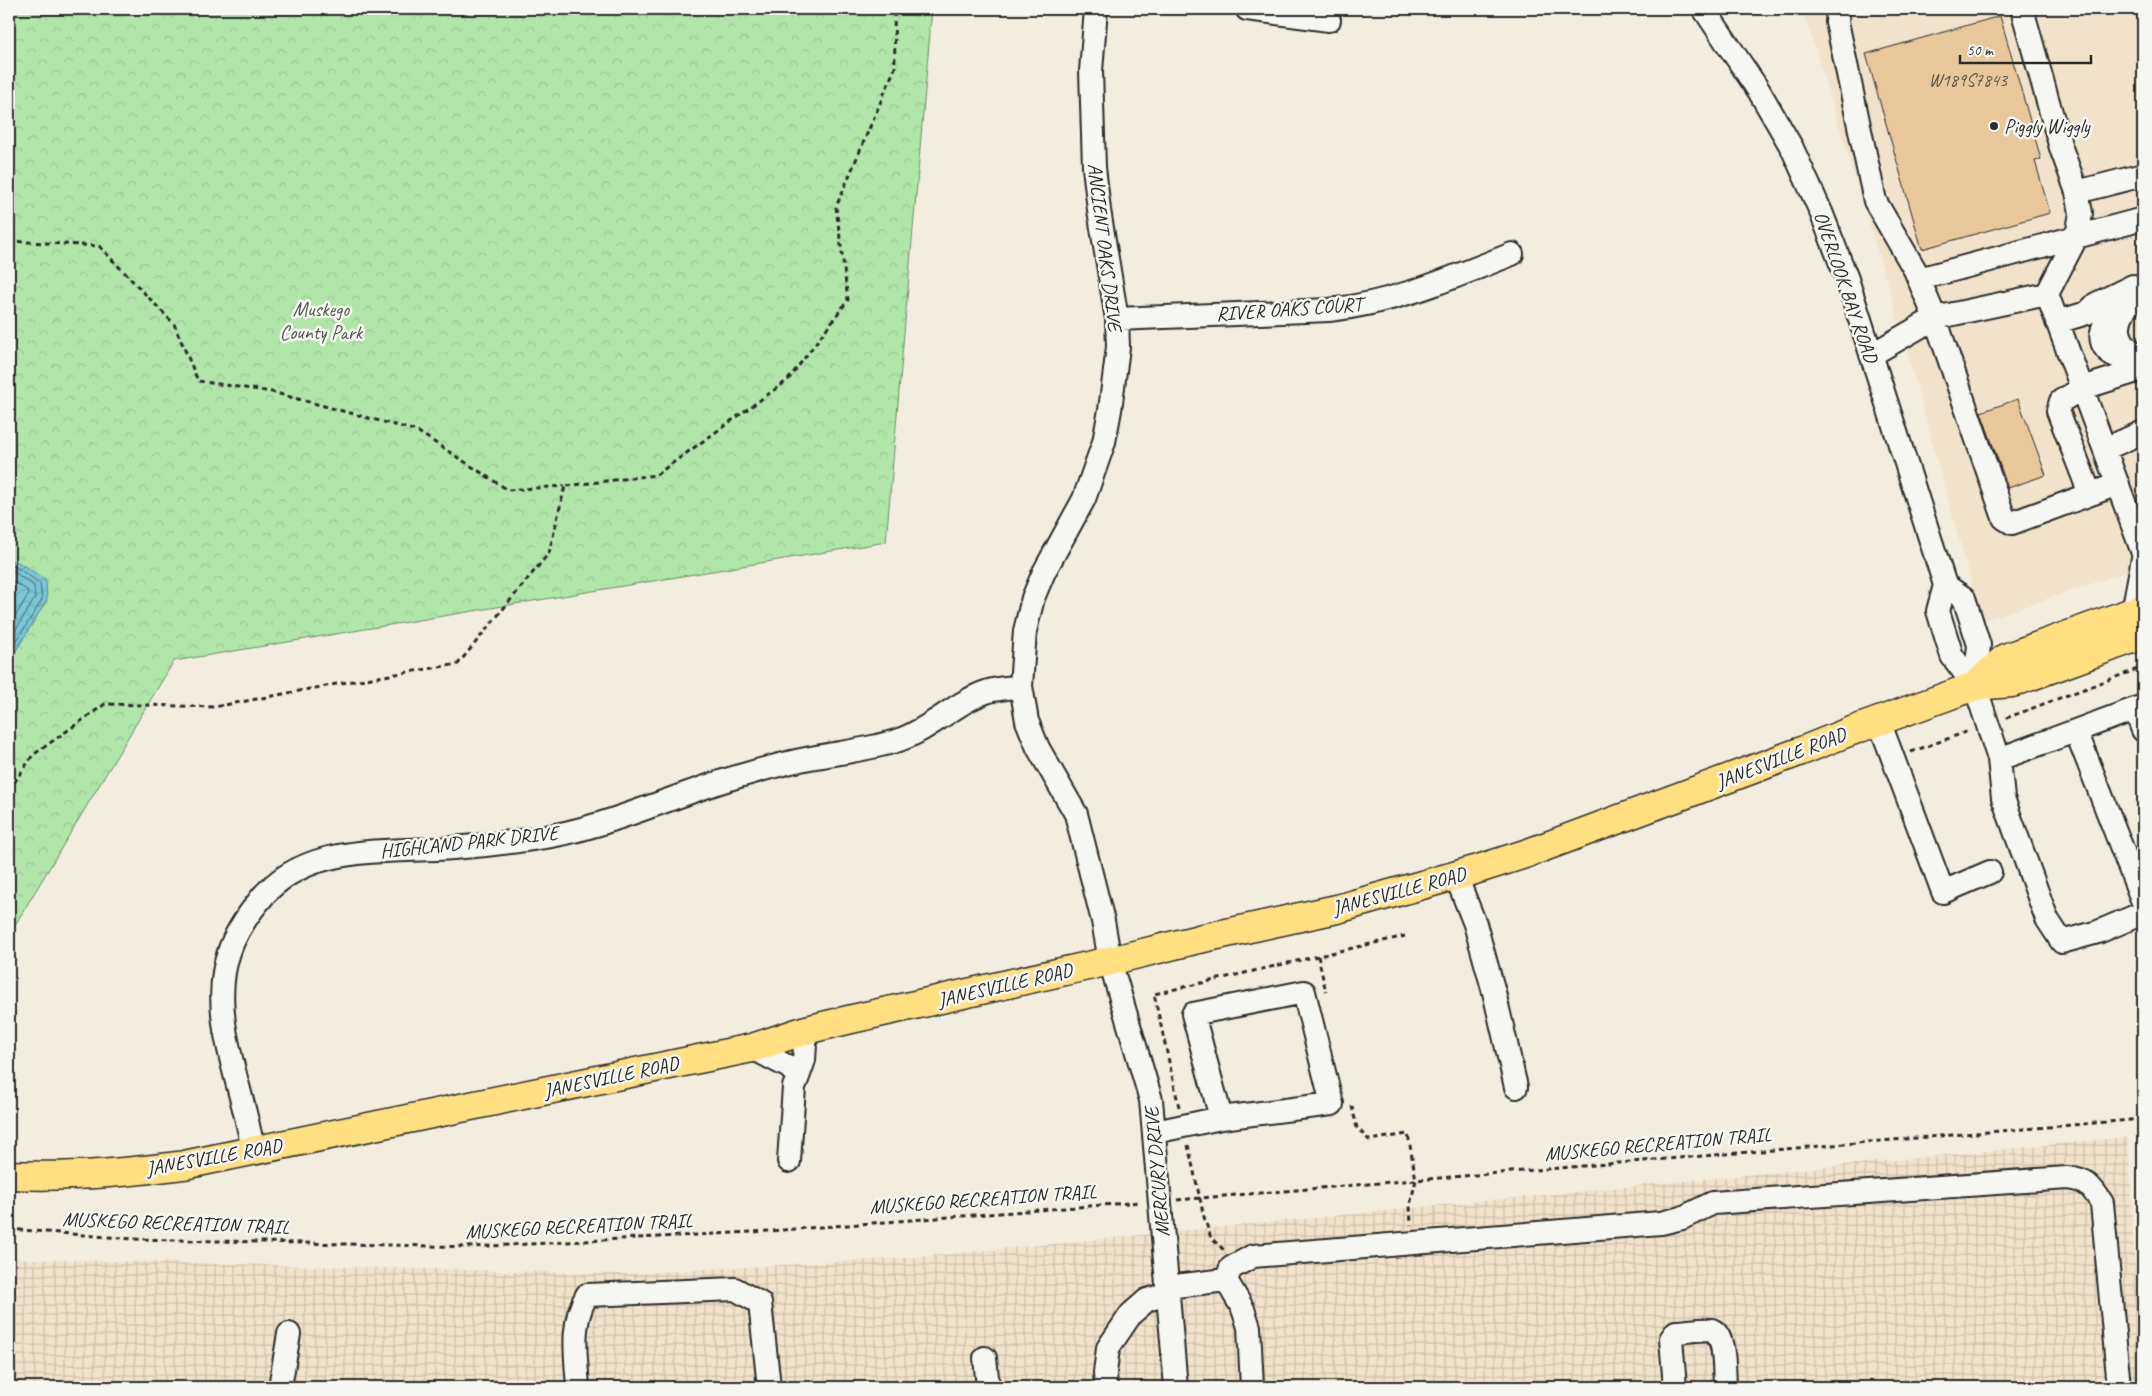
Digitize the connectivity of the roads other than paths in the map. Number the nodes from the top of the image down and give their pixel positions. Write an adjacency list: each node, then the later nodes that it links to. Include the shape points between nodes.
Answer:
1 (1096, 9): 17 (street, ANCIENT OAKS DRIVE, via 1091,71 1094,167)
2 (1248, 9): 6 (street)
3 (1704, 9): 19 (street, OVERLOOK BAY ROAD, via 1747,71 1792,148 1847,280)
4 (1838, 9): 12 (street, via 1837,22 1875,201)
5 (2022, 9): 8 (street, via 2061,148)
6 (1329, 20)
7 (2143, 174): 8 (street)
8 (2077, 192): 10 (street, via 2081,214)
9 (2143, 219): 10 (street)
10 (2077, 236): 12 (street); 14 (street)
11 (1512, 254): 17 (street, RIVER OAKS COURT, via 1418,291 1362,306)
12 (1919, 279): 16 (street)
13 (2141, 289): 15 (street, via 2096,304); 20 (street, via 2112,314 2102,331 2101,342 2108,353 2119,359)
14 (2047, 294): 16 (street); 18 (street)
15 (2087, 313): 18 (street); 22 (street, via 2105,364)
16 (1935, 318): 19 (street); 27 (street, via 2004,518 2012,523)
17 (1117, 319): 31 (street, ANCIENT OAKS DRIVE, via 1116,356 1104,442 1084,499 1033,598 1025,631)
18 (2057, 322): 23 (street)
19 (1870, 355): 32 (street, OVERLOOK BAY ROAD, via 1945,585 1964,598 1979,645)
20 (2143, 357)
21 (2143, 369): 22 (street)
22 (2114, 377): 23 (street)
23 (2083, 388): 25 (street); 27 (street, via 2061,401 2058,411)
24 (2143, 432): 25 (street)
25 (2105, 449): 26 (street)
26 (2118, 484): 27 (street); 28 (street)
27 (2090, 494)
28 (2143, 553)
29 (2143, 558): 30 (street)
30 (2140, 618): 32 (main road, JANESVILLE ROAD, via 2005,658)
31 (1021, 686): 42 (street, ANCIENT OAKS DRIVE, via 1027,721 1038,748 1076,814); 49 (street, HIGHLAND PARK DRIVE, via 989,691 902,739 741,775 645,810 580,829 534,839 472,846 340,855 308,864 285,877 261,898 241,926 229,951 222,979 223,1013)
32 (1975, 686): 34 (main road, JANESVILLE ROAD); 37 (street)
33 (2139, 707): 35 (street); 36 (street)
34 (1879, 721): 38 (street, via 1943,892); 39 (main road, JANESVILLE ROAD, via 1528,853)
35 (2143, 730)
36 (2076, 731): 37 (street); 40 (street)
37 (1999, 759): 41 (street, via 2003,798 2047,919 2062,942 2098,932)
38 (1990, 872)
39 (1456, 876): 42 (main road, JANESVILLE ROAD, via 1337,909); 46 (street, via 1475,924)
40 (2143, 902)
41 (2143, 913)
42 (1110, 961): 43 (main road, JANESVILLE ROAD); 48 (street, MERCURY DRIVE, via 1151,1100)
43 (806, 1030): 44 (main road, JANESVILLE ROAD); 45 (street, via 804,1060)
44 (752, 1048): 45 (street); 49 (main road, JANESVILLE ROAD)
45 (798, 1077): 50 (street, via 794,1087)
46 (1516, 1087)
47 (1221, 1118): 47 (street, via 1332,1104 1304,992 1193,1014); 48 (street)
48 (1155, 1132): 53 (street, MERCURY DRIVE)
49 (254, 1151): 51 (main road, JANESVILLE ROAD, via 133,1172)
50 (789, 1161)
51 (9, 1175)
52 (1226, 1280): 53 (street); 62 (street, via 1249,1326); 65 (street, via 1231,1268 1253,1256 1661,1223 1682,1218 1713,1203 2067,1178 2082,1180 2102,1203)
53 (1168, 1291): 60 (street, via 1147,1300 1131,1314 1108,1348); 61 (street, MERCURY DRIVE)
54 (289, 1334): 56 (street)
55 (985, 1358): 59 (street)
56 (280, 1387)
57 (578, 1387): 58 (street, via 575,1344 579,1310 587,1295 735,1289 760,1303)
58 (769, 1387)
59 (988, 1387)
60 (1106, 1387)
61 (1176, 1387)
62 (1252, 1387)
63 (1675, 1387): 64 (street, via 1671,1339 1676,1332 1711,1330 1722,1344)
64 (1725, 1387)
65 (2119, 1387)

